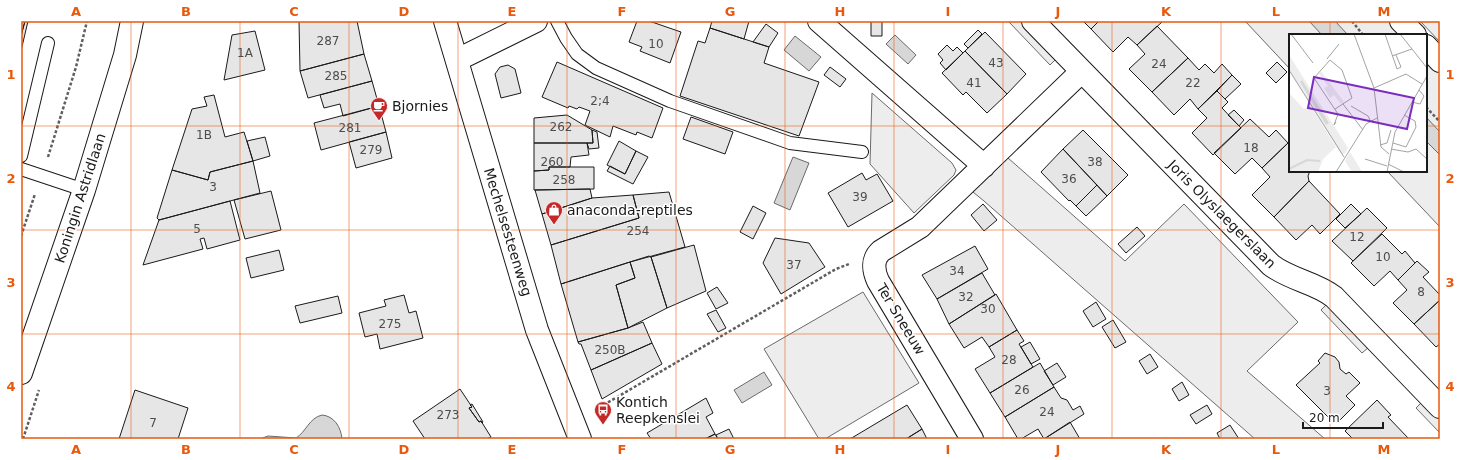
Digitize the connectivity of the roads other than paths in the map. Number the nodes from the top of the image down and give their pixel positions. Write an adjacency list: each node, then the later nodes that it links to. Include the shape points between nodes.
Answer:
1 (132, 21): 18 (street, Koningin Astridlaan, via 125,55)
2 (445, 21): 11 (street, Mechelsesteenweg)
3 (536, 21): 11 (street)
4 (557, 21): 14 (lane, via 577,54 596,68 670,101 790,143)
5 (820, 21): 16 (street)
6 (1033, 21): 13 (street, Joris Olyslaegerslaan)
7 (1401, 21): 8 (street)
8 (1414, 34)
9 (48, 43): 15 (lane)
10 (1427, 47): 12 (street)
11 (457, 60): 21 (street, Mechelsesteenweg, via 537,330)
12 (1440, 61)
13 (1081, 72): 16 (street); 20 (street, Joris Olyslaegerslaan, via 1271,265 1288,276 1320,288 1334,297)
14 (862, 152)
15 (21, 156)
16 (984, 166): 22 (street, Ter Sneeuw, via 920,227 881,251 874,262 875,275)
17 (21, 169): 18 (lane)
18 (84, 190): 19 (street, Koningin Astridlaan)
19 (21, 373)
20 (1440, 407)
21 (577, 431)
22 (972, 439)

